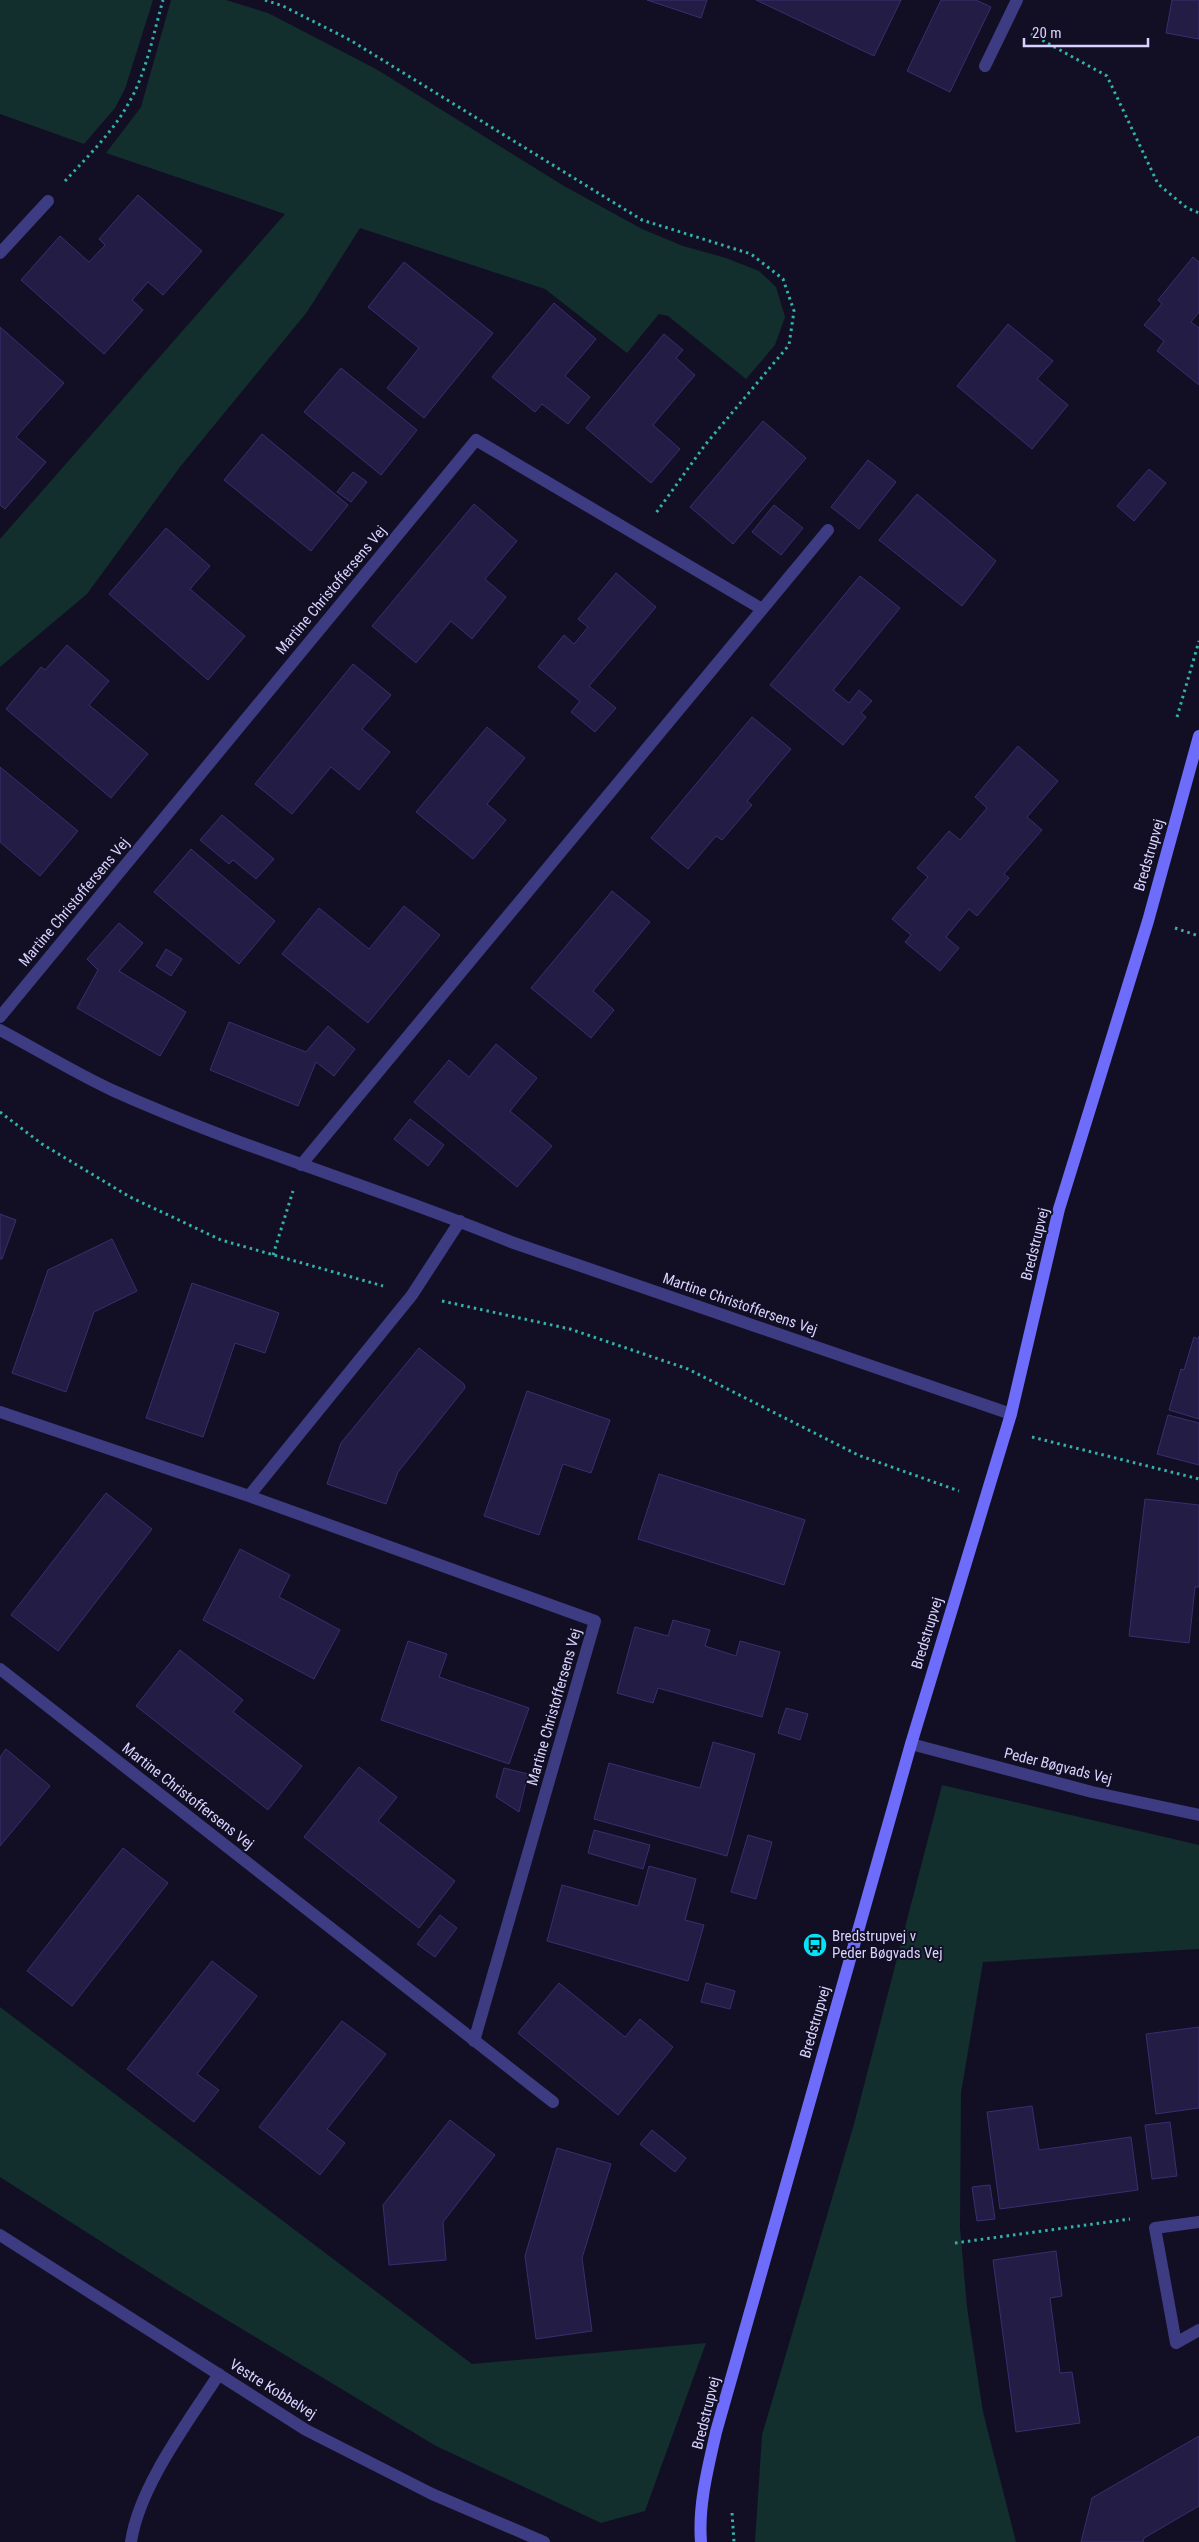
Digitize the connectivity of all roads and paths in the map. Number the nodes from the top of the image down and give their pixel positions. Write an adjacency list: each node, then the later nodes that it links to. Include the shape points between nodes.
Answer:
1 (163, 0): 6 (path, via 128,105 114,126)
2 (265, 0): 10 (path, via 350,40 642,220 751,254 783,279 794,311 789,345 705,445)
3 (1017, 0): 4 (street)
4 (1007, 20): 5 (street); 7 (path, via 1107,76 1158,184 1187,208)
5 (985, 66)
6 (48, 201): 8 (street)
7 (1199, 213)
8 (0, 253)
9 (828, 530): 11 (street)
10 (640, 536): 11 (street, Martine Christoffersens Vej); 15 (street, Martine Christoffersens Vej, via 476,440)
11 (762, 609): 18 (street)
12 (1199, 736): 23 (street, Bredstrupvej, via 1148,921 1059,1209)
13 (1169, 926): 14 (path)
14 (1199, 936)
15 (0, 1017)
16 (0, 1030): 18 (street, Martine Christoffersens Vej, via 114,1090)
17 (0, 1112): 20 (path, via 42,1144 130,1197 221,1240)
18 (301, 1165): 19 (street, Martine Christoffersens Vej); 20 (path)
19 (460, 1221): 21 (street); 23 (street, Martine Christoffersens Vej, via 511,1242)
20 (272, 1255): 21 (path)
21 (412, 1295): 26 (street); 27 (path, via 570,1329 688,1369 858,1455)
22 (0, 1412): 26 (street, Martine Christoffersens Vej)
23 (1011, 1414): 27 (street, Bredstrupvej)
24 (1026, 1435): 25 (path)
25 (1199, 1479)
26 (249, 1496): 31 (street, Martine Christoffersens Vej, via 595,1621)
27 (984, 1500): 29 (street, Bredstrupvej)
28 (0, 1669): 31 (street, Martine Christoffersens Vej)
29 (911, 1744): 30 (street, Peder Bøgvads Vej, via 1092,1792); 41 (street, Bredstrupvej, via 716,2432 705,2482)
30 (1199, 1815)
31 (474, 2041): 32 (street, Martine Christoffersens Vej)
32 (553, 2102)
33 (1199, 2222): 34 (street)
34 (1155, 2228): 36 (path, via 1137,2218); 37 (street, via 1176,2343)
35 (0, 2235): 38 (street, Vestre Kobbelvej)
36 (955, 2243)
37 (1199, 2330)
38 (219, 2374): 39 (street, via 160,2464 133,2528); 40 (street, Vestre Kobbelvej, via 306,2430 432,2494)
39 (131, 2542)
40 (544, 2542)
41 (701, 2542)

